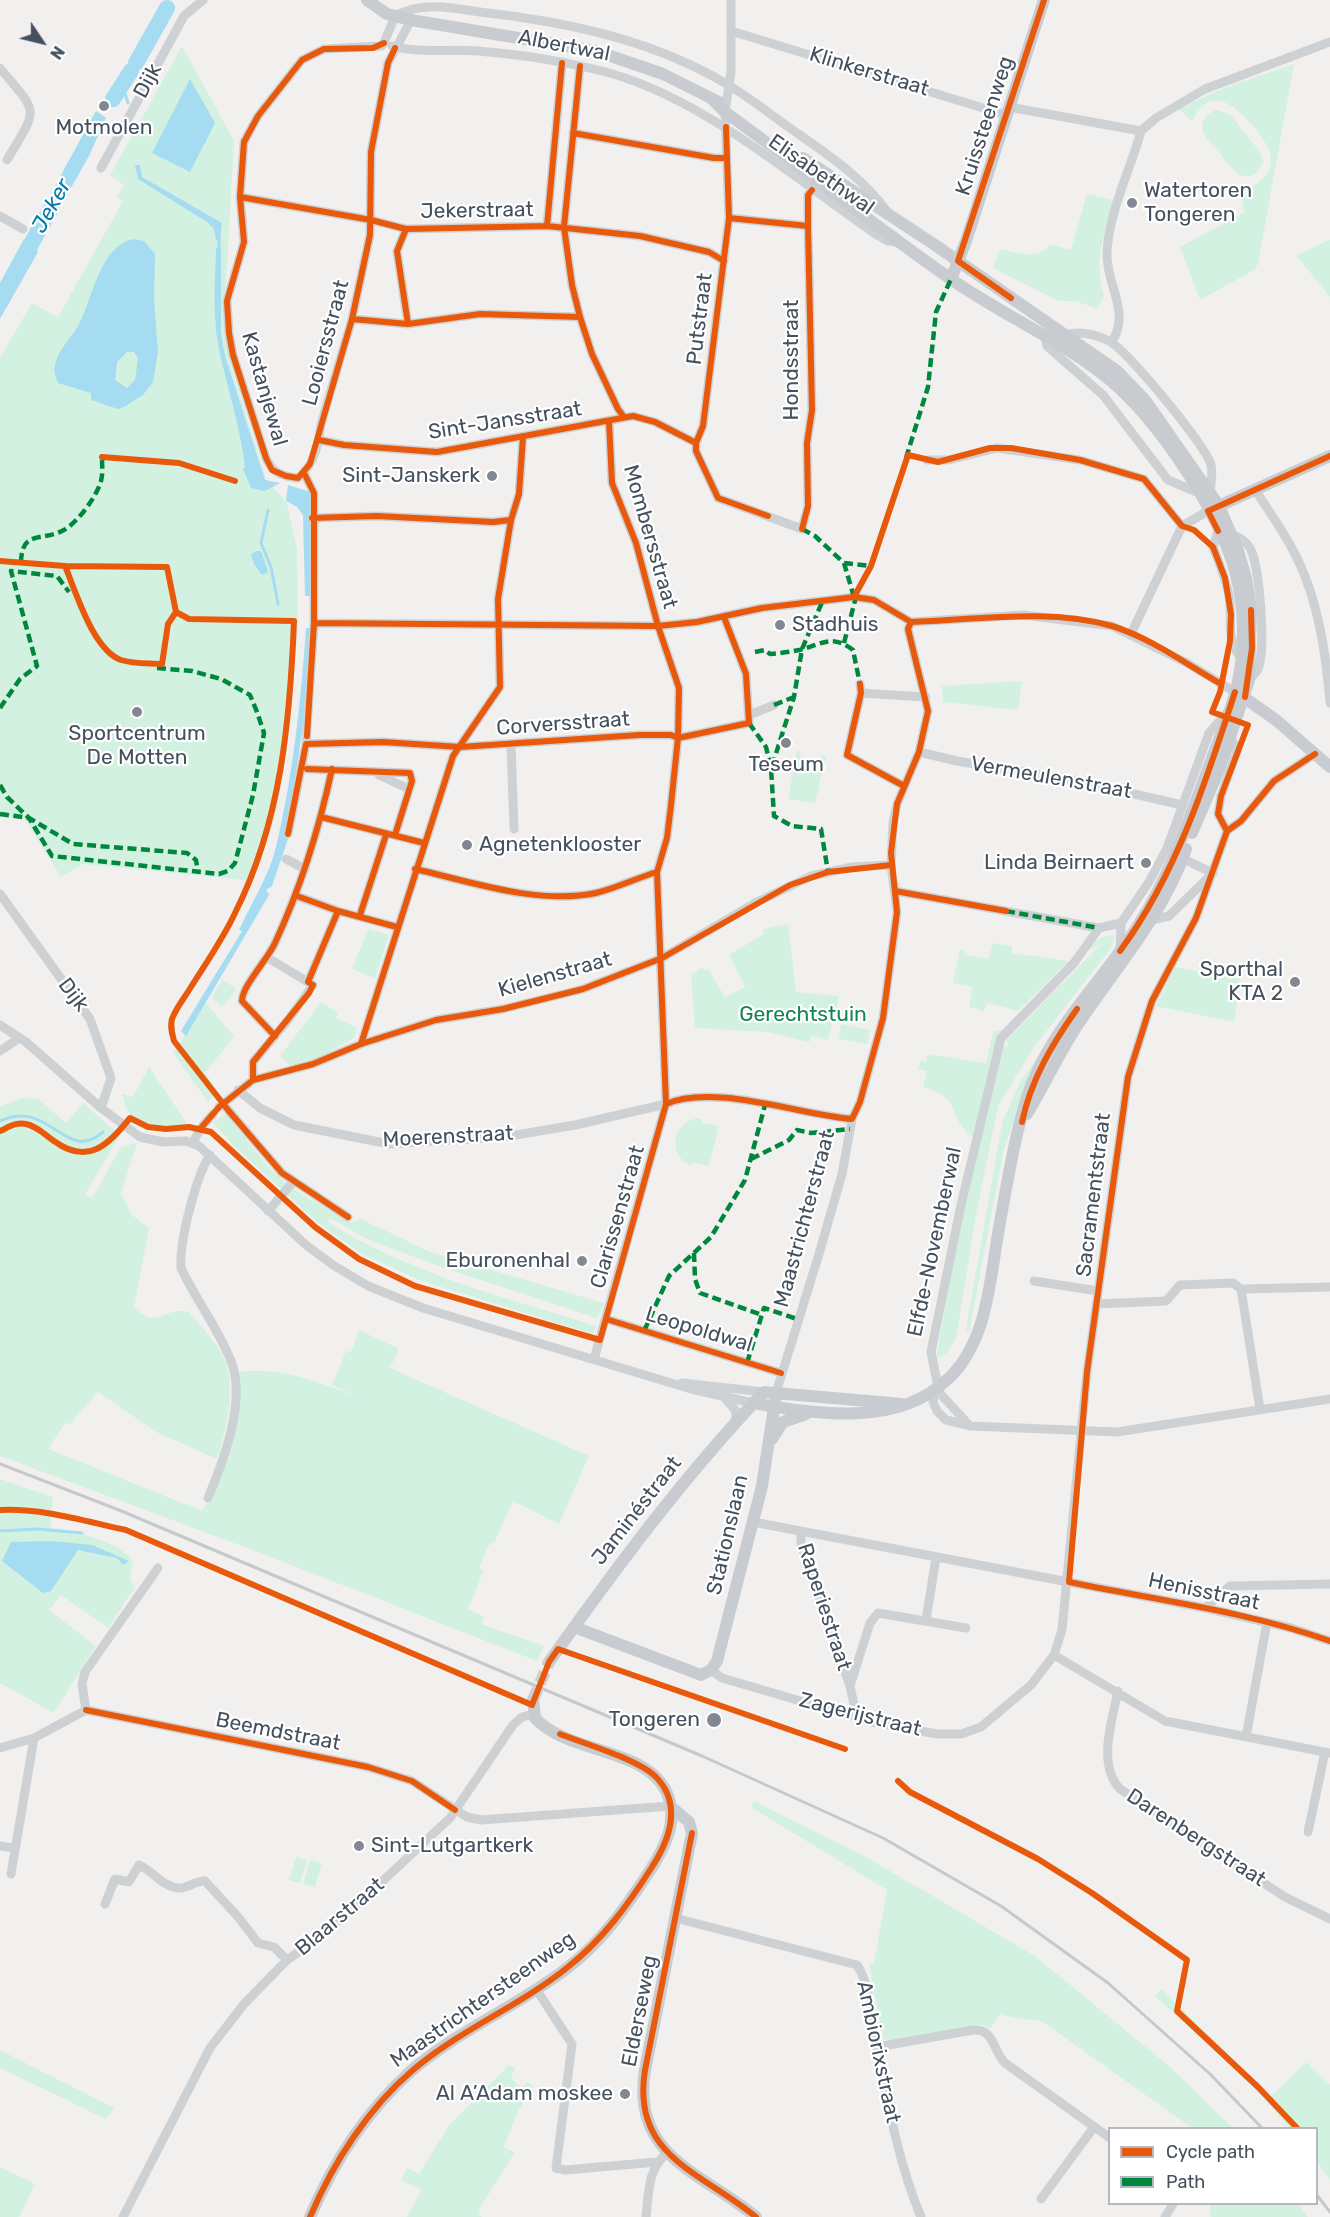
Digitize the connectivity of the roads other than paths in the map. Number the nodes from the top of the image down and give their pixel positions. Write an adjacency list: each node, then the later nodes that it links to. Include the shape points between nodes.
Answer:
1 (203, 0): 24 (street, Dijk, via 184,16)
2 (367, 0): 5 (main road, Albertwal)
3 (731, 0): 7 (street, Putstraat)
4 (1044, 0): 16 (main road, Kruissteenweg)
5 (395, 16): 6 (main road, Albertwal); 9 (street); 14 (street, Albertwal, via 419,6 580,26 672,58)
6 (411, 20): 10 (street, Looiersstraat); 15 (main road, Albertwal, via 596,51 663,74)
7 (731, 31): 14 (street, Putstraat); 16 (street, Klinkerstraat)
8 (1330, 42): 18 (street, via 1205,89)
9 (384, 43): 10 (street, Albertwal); 26 (street, Kastanjewal, via 373,48 324,49 300,62 248,132 242,153)
10 (395, 48): 11 (street, Albertwal, via 481,51); 30 (street, Looiersstraat, via 388,63 371,152)
11 (562, 63): 12 (street, Albertwal); 31 (street)
12 (580, 66): 17 (street, Albertwal, via 655,91); 19 (street)
13 (0, 68): 23 (street, via 31,108 25,130)
14 (730, 86): 15 (street, Putstraat); 27 (street, Elisabethwal, via 845,167)
15 (726, 108): 17 (street, Putstraat); 20 (main road, Elisabethwal); 27 (main road, Elisabethwal)
16 (1008, 111): 18 (street, Klinkerstraat); 38 (main road, Kruissteenweg)
17 (726, 127): 21 (street, Elisabethwal); 22 (street, Putstraat)
18 (1141, 131): 45 (street, via 1108,240 1108,268 1121,316)
19 (573, 133): 22 (street); 32 (street)
20 (755, 133): 21 (street, Elisabethwal); 36 (main road, Elisabethwal)
21 (739, 136): 25 (street, Elisabethwal)
22 (727, 158): 29 (street, Putstraat)
23 (7, 160)
24 (101, 168)
25 (812, 190): 33 (street, Hondsstraat, via 808,195); 36 (street, Elisabethwal, via 881,237)
26 (240, 197): 30 (street, Jekerstraat); 53 (street, Kastanjewal, via 244,242 227,301 233,355 272,470 298,478)
27 (889, 214): 38 (main road, Elisabethwal)
28 (0, 216): 34 (street)
29 (729, 218): 33 (street); 37 (street, Putstraat)
30 (371, 220): 35 (street, Jekerstraat); 41 (street, Looiersstraat)
31 (547, 226): 32 (street, Jekerstraat); 35 (street, Jekerstraat)
32 (564, 226): 37 (street, Jekerstraat, via 640,236 709,252); 40 (street)
33 (808, 226): 50 (street, Hondsstraat, via 812,410 807,443 808,506 802,529 718,498)
34 (23, 229)
35 (406, 229): 42 (street, via 397,251)
36 (901, 242): 39 (main road, Elisabethwal)
37 (724, 261): 50 (street, Putstraat, via 703,426)
38 (957, 261): 39 (main road, Kruissteenweg); 43 (main road, Elisabethwal)
39 (951, 279): 44 (main road, Elisabethwal)
40 (580, 316): 42 (street, via 480,314); 46 (street, via 596,364)
41 (352, 319): 42 (street); 49 (street, Looiersstraat)
42 (408, 324)
43 (1065, 335): 45 (street, via 1092,334); 55 (main road, Elisabethwal, via 1117,371 1145,400)
44 (1045, 337): 55 (main road, Elisabethwal, via 1099,371 1132,400); 55 (street, via 1047,346 1103,395 1168,480)
45 (1112, 342): 55 (street, via 1169,403 1211,465)
46 (624, 417): 47 (street, Sint-Jansstraat); 50 (street, via 655,422)
47 (609, 421): 48 (street, Sint-Jansstraat); 64 (street, Mombersstraat, via 612,483 636,543)
48 (523, 436): 49 (street, Sint-Jansstraat, via 437,452); 58 (street, via 519,494)
49 (319, 440): 53 (street, Looiersstraat)
50 (696, 443)
51 (1330, 456): 54 (main road)
52 (927, 460): 59 (street, via 949,460 997,448 1080,460 1144,479)
53 (304, 473): 57 (street, via 314,493)
54 (1255, 489): 56 (main road); 68 (street, via 1298,560 1311,596)
55 (1204, 493): 56 (main road)
56 (1214, 508): 59 (street); 66 (main road, via 1218,531 1238,582 1242,610); 66 (main road, via 1232,534 1251,610 1249,680)
57 (312, 518): 58 (street); 62 (street)
58 (511, 520): 63 (street, via 498,599)
59 (1182, 526): 65 (street)
60 (724, 618): 61 (street, via 762,608 854,597 874,600); 64 (street); 71 (street, via 746,674)
61 (911, 622): 65 (street, via 1024,615 1093,622); 67 (street, Maastrichterstraat, via 908,629)
62 (314, 623): 63 (street); 74 (street)
63 (498, 624): 64 (street); 76 (street, via 500,687)
64 (658, 626): 73 (street, Mombersstraat, via 679,688)
65 (1131, 634): 66 (street)
66 (1240, 695): 70 (main road); 72 (main road); 78 (main road)
67 (926, 697): 77 (street, Maastrichterstraat, via 928,711); 82 (street, via 861,689 847,755)
68 (1330, 703)
69 (774, 705): 71 (street)
70 (1229, 710): 84 (street, via 1209,733); 91 (main road)
71 (749, 715): 73 (street, Corversstraat, via 749,723)
72 (1231, 737): 87 (street, via 1237,751 1218,814); 91 (main road)
73 (678, 738): 75 (street, Corversstraat, via 639,735); 96 (street, Mombersstraat, via 667,838)
74 (306, 744): 76 (street, Corversstraat, via 383,742); 88 (street)
75 (511, 745): 76 (street, Corversstraat); 86 (street)
76 (460, 747): 90 (street, via 453,756)
77 (919, 752): 82 (street, Maastrichterstraat); 84 (street, Vermeulenstraat, via 1069,779)
78 (1325, 760): 87 (street, via 1274,781 1241,821)
79 (307, 769): 80 (street)
80 (332, 769): 81 (street); 85 (street)
81 (377, 774): 83 (street); 83 (street, via 410,773)
82 (903, 786): 93 (street, Maastrichterstraat, via 893,823)
83 (410, 789): 89 (street)
84 (1182, 805): 104 (street, via 1167,849)
85 (321, 817): 89 (street); 94 (street)
86 (514, 829)
87 (1227, 831): 97 (street, Sacramentstraat)
88 (288, 834)
89 (390, 835): 90 (street); 102 (street)
90 (424, 843): 95 (street)
91 (1179, 857): 97 (street); 103 (main road); 107 (main road)
92 (286, 859): 94 (street)
93 (891, 865): 98 (street, Maastrichterstraat); 109 (street, Kielenstraat, via 828,872 790,885)
94 (305, 869): 100 (street)
95 (415, 869): 96 (street, via 499,889 574,894 596,892); 105 (street)
96 (657, 872): 109 (street, Clarissenstraat)
97 (1213, 873): 103 (street, via 1169,916); 131 (street, Sacramentstraat, via 1196,918 1152,1001 1128,1077)
98 (895, 891): 106 (street); 121 (street, Maastrichterstraat, via 897,912 883,1018)
99 (0, 894): 119 (street, Dijk, via 90,1019 111,1078)
100 (297, 896): 101 (street); 108 (street)
101 (338, 911): 102 (street); 110 (street)
102 (360, 915): 105 (street)
103 (1152, 920): 122 (main road, via 1076,1027)
104 (1121, 923): 106 (street); 107 (street)
105 (397, 927): 114 (street)
106 (1100, 928): 137 (street, Elfde-Novemberwal, via 1074,963 1001,1038 931,1352)
107 (1120, 951): 122 (main road, via 1049,1052 1028,1096)
108 (268, 958): 110 (street); 112 (street, via 242,993 242,1001)
109 (662, 958): 114 (street, Kielenstraat, via 583,989 503,1009 436,1020); 118 (street, Clarissenstraat)
110 (308, 982): 112 (street, via 313,985 309,993)
111 (0, 1025): 113 (street)
112 (275, 1036): 116 (street, via 254,1062)
113 (20, 1038): 115 (street); 119 (street)
114 (361, 1044): 116 (street, Kielenstraat, via 313,1064)
115 (0, 1051)
116 (253, 1080): 117 (street, Kielenstraat)
117 (238, 1090): 118 (street, Moerenstraat, via 260,1108 294,1125 389,1144 504,1137); 120 (street, Kielenstraat)
118 (666, 1104): 121 (street, Moerenstraat, via 678,1098 710,1097); 133 (street, Clarissenstraat)
119 (101, 1108): 123 (street, via 140,1137)
120 (218, 1108): 123 (street, Kielenstraat); 125 (street)
121 (852, 1119): 135 (street, Maastrichterstraat, via 831,1213)
122 (1022, 1122): 137 (main road, via 979,1326 964,1360)
123 (193, 1143): 124 (street)
124 (210, 1155): 126 (street); 150 (street, via 186,1224 180,1256 180,1268 233,1370 235,1389 228,1444)
125 (292, 1182): 126 (street); 127 (street)
126 (268, 1211): 134 (street, via 333,1265 378,1291)
127 (348, 1217)
128 (1034, 1281): 131 (street)
129 (1330, 1287): 130 (street)
130 (1240, 1289): 132 (street, via 1233,1284 1180,1285 1166,1301); 144 (street)
131 (1098, 1291): 132 (street, Sacramentstraat)
132 (1096, 1304): 148 (street, Sacramentstraat)
133 (606, 1319): 134 (street, Clarissenstraat); 135 (street, Leopoldwal)
134 (594, 1359): 136 (street)
135 (781, 1373): 138 (street, Maastrichterstraat)
136 (676, 1383): 138 (street); 139 (street)
137 (936, 1389): 142 (main road); 147 (street, via 961,1420); 147 (street, Elfde-Novemberwal, via 933,1402 937,1411 946,1420)
138 (770, 1392): 141 (main road, Jaminéstraat); 142 (main road); 143 (main road, Maastrichterstraat)
139 (725, 1398): 141 (street); 146 (street, via 736,1411)
140 (1330, 1399): 144 (street, Elfde-Novemberwal)
141 (753, 1403): 143 (main road); 146 (main road, Jaminéstraat)
142 (906, 1404): 145 (main road, via 880,1412)
143 (774, 1407): 145 (main road); 149 (main road, Stationslaan)
144 (1260, 1409): 148 (street, Elfde-Novemberwal, via 1116,1432)
145 (820, 1413): 149 (main road, via 788,1418)
146 (736, 1420): 160 (main road, Jaminéstraat, via 617,1565)
147 (972, 1426): 148 (street, Elfde-Novemberwal)
148 (1081, 1430): 155 (street, Sacramentstraat)
149 (770, 1443): 151 (main road, Stationslaan)
150 (208, 1498)
151 (753, 1522): 152 (street, Henisstraat); 165 (main road, Stationslaan, via 717,1661)
152 (801, 1532): 153 (street, Henisstraat); 166 (street, Raperiestraat, via 801,1544)
153 (936, 1558): 155 (street, Henisstraat); 158 (street)
154 (158, 1568): 169 (street, via 85,1672 82,1684)
155 (1069, 1582): 157 (street, Henisstraat); 163 (street, Sacramentstraat)
156 (1330, 1584): 157 (street, via 1230,1586)
157 (1205, 1608): 159 (street, Henisstraat)
158 (926, 1620): 161 (street); 166 (street, via 878,1613 870,1623)
159 (1267, 1622): 162 (street, Henisstraat); 172 (street)
160 (574, 1627): 164 (main road, Jaminéstraat); 165 (main road, via 701,1675)
161 (966, 1628)
162 (1330, 1641)
163 (1054, 1655): 167 (street); 171 (street, Zagerijstraat, via 1031,1685 981,1727 970,1731 937,1734)
164 (549, 1662)
165 (711, 1670): 171 (street, Zagerijstraat, via 722,1678)
166 (850, 1686): 171 (street, Raperiestraat)
167 (1118, 1691): 172 (street, via 1165,1721); 184 (street, Darenbergstraat, via 1108,1752 1111,1780 1285,1896)
168 (532, 1700): 170 (main road)
169 (86, 1710): 173 (street); 177 (street, Beemdstraat, via 368,1767 412,1781)
170 (533, 1714): 176 (main road, via 560,1734 649,1771 664,1789); 177 (street, via 513,1725)
171 (853, 1716)
172 (1246, 1737): 175 (street)
173 (34, 1738): 174 (street); 180 (street)
174 (0, 1748)
175 (1328, 1753): 178 (street)
176 (670, 1806): 177 (street, via 481,1820); 183 (main road, Elderseweg, via 692,1828); 186 (main road, Maastrichtersteenweg, via 672,1819 667,1842 621,1914 589,1950)
177 (455, 1810): 185 (street, Blaarstraat, via 383,1882)
178 (1308, 1832)
179 (0, 1846): 180 (street)
180 (14, 1848): 181 (street)
181 (11, 1875)
182 (105, 1904): 185 (street, via 115,1879 129,1882 139,1865 153,1877 180,1888 205,1881 258,1943 274,1947)
183 (675, 1918): 187 (street, Ambiorixstraat, via 854,1962 863,1979); 190 (main road, Elderseweg, via 642,2094 648,2125)
184 (1330, 1919)
185 (287, 1960): 193 (street, Blaarstraat, via 244,2004 210,2048)
186 (536, 1989): 191 (street, via 572,2044 556,2168); 194 (main road, Maastrichtersteenweg, via 439,2049 399,2083 345,2150)
187 (877, 2046): 188 (street, via 985,2031 1005,2063); 197 (street, Ambiorixstraat, via 906,2180)
188 (1094, 2127): 189 (street); 192 (street)
189 (1108, 2137)
190 (666, 2153): 191 (street); 196 (main road, Elderseweg)
191 (657, 2162): 195 (street, via 651,2174)
192 (1041, 2199)
193 (123, 2217)
194 (310, 2217)
195 (646, 2217)
196 (756, 2217)
197 (921, 2217)

